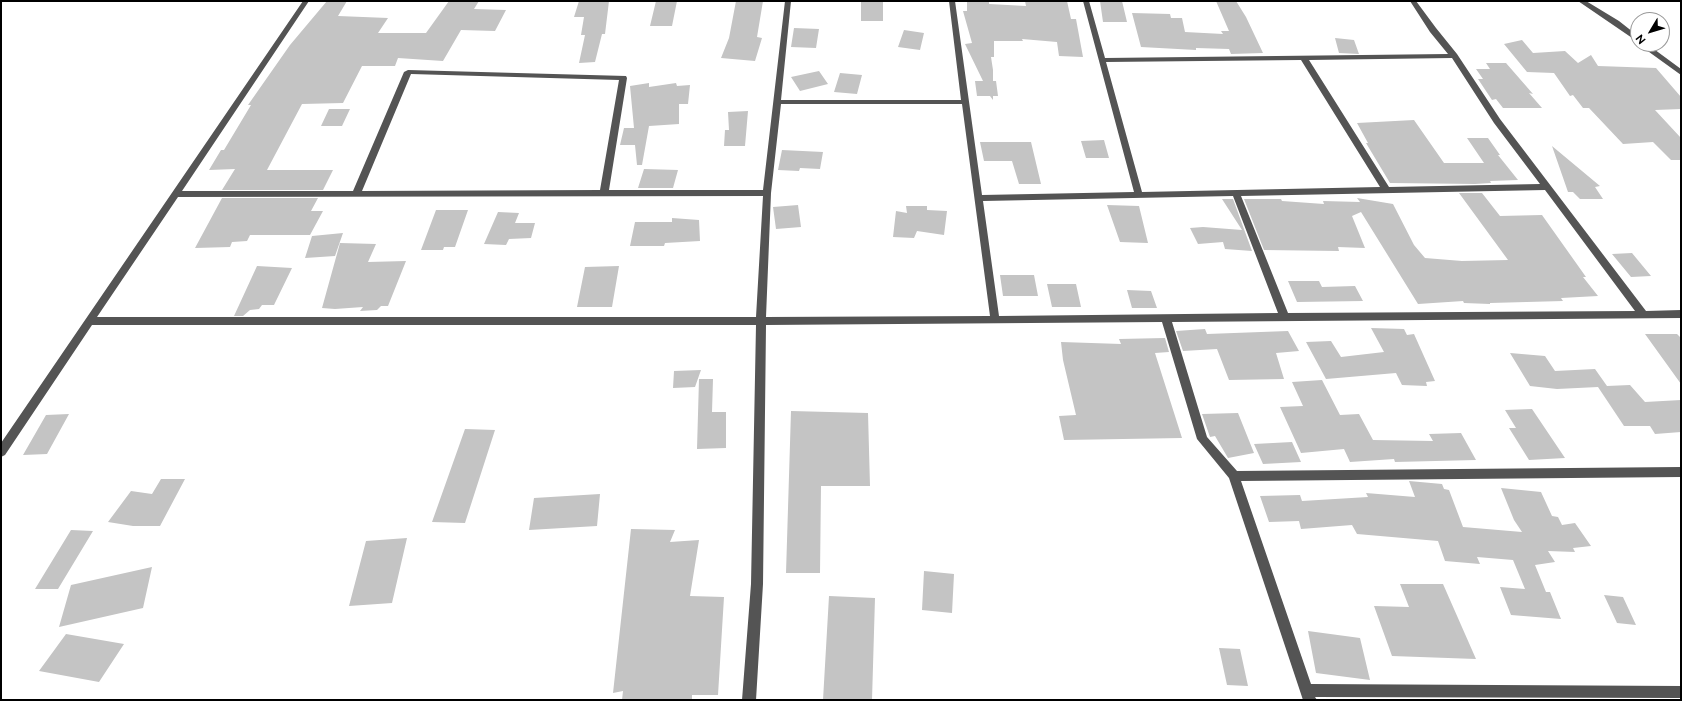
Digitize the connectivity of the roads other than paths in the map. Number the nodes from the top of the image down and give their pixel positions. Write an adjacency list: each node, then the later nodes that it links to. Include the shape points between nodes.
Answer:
1 (306, 1): 20 (street)
2 (788, 1): 13 (street)
3 (952, 1): 14 (street)
4 (1086, 1): 11 (street)
5 (1414, 1): 9 (street)
6 (1581, 1): 7 (street)
7 (1630, 33)
8 (1653, 52): 12 (street)
9 (1454, 56): 10 (street); 15 (street, via 1497,121)
10 (1304, 58): 11 (street); 16 (street)
11 (1102, 60): 22 (street)
12 (1681, 73)
13 (777, 102): 14 (street); 18 (street)
14 (966, 102): 23 (street)
15 (1546, 187): 16 (street); 24 (street)
16 (1386, 190): 19 (street)
17 (604, 193): 18 (street); 21 (street); 21 (street, via 623,78 408,72)
18 (767, 193): 30 (street)
19 (1236, 193): 22 (street); 26 (street)
20 (176, 194): 21 (street); 29 (street)
21 (356, 194)
22 (1139, 195): 23 (street)
23 (979, 198): 28 (street)
24 (1642, 314): 25 (street); 26 (street)
25 (1681, 314)
26 (1285, 318): 27 (street)
27 (1166, 319): 28 (street); 33 (street, via 1202,439)
28 (995, 320): 30 (street)
29 (91, 321): 30 (street); 31 (street)
30 (761, 321): 36 (street, via 757,584)
31 (1, 452)
32 (1681, 472): 33 (street)
33 (1234, 476): 35 (street)
34 (1681, 692): 35 (street)
35 (1309, 695)
36 (749, 700)

